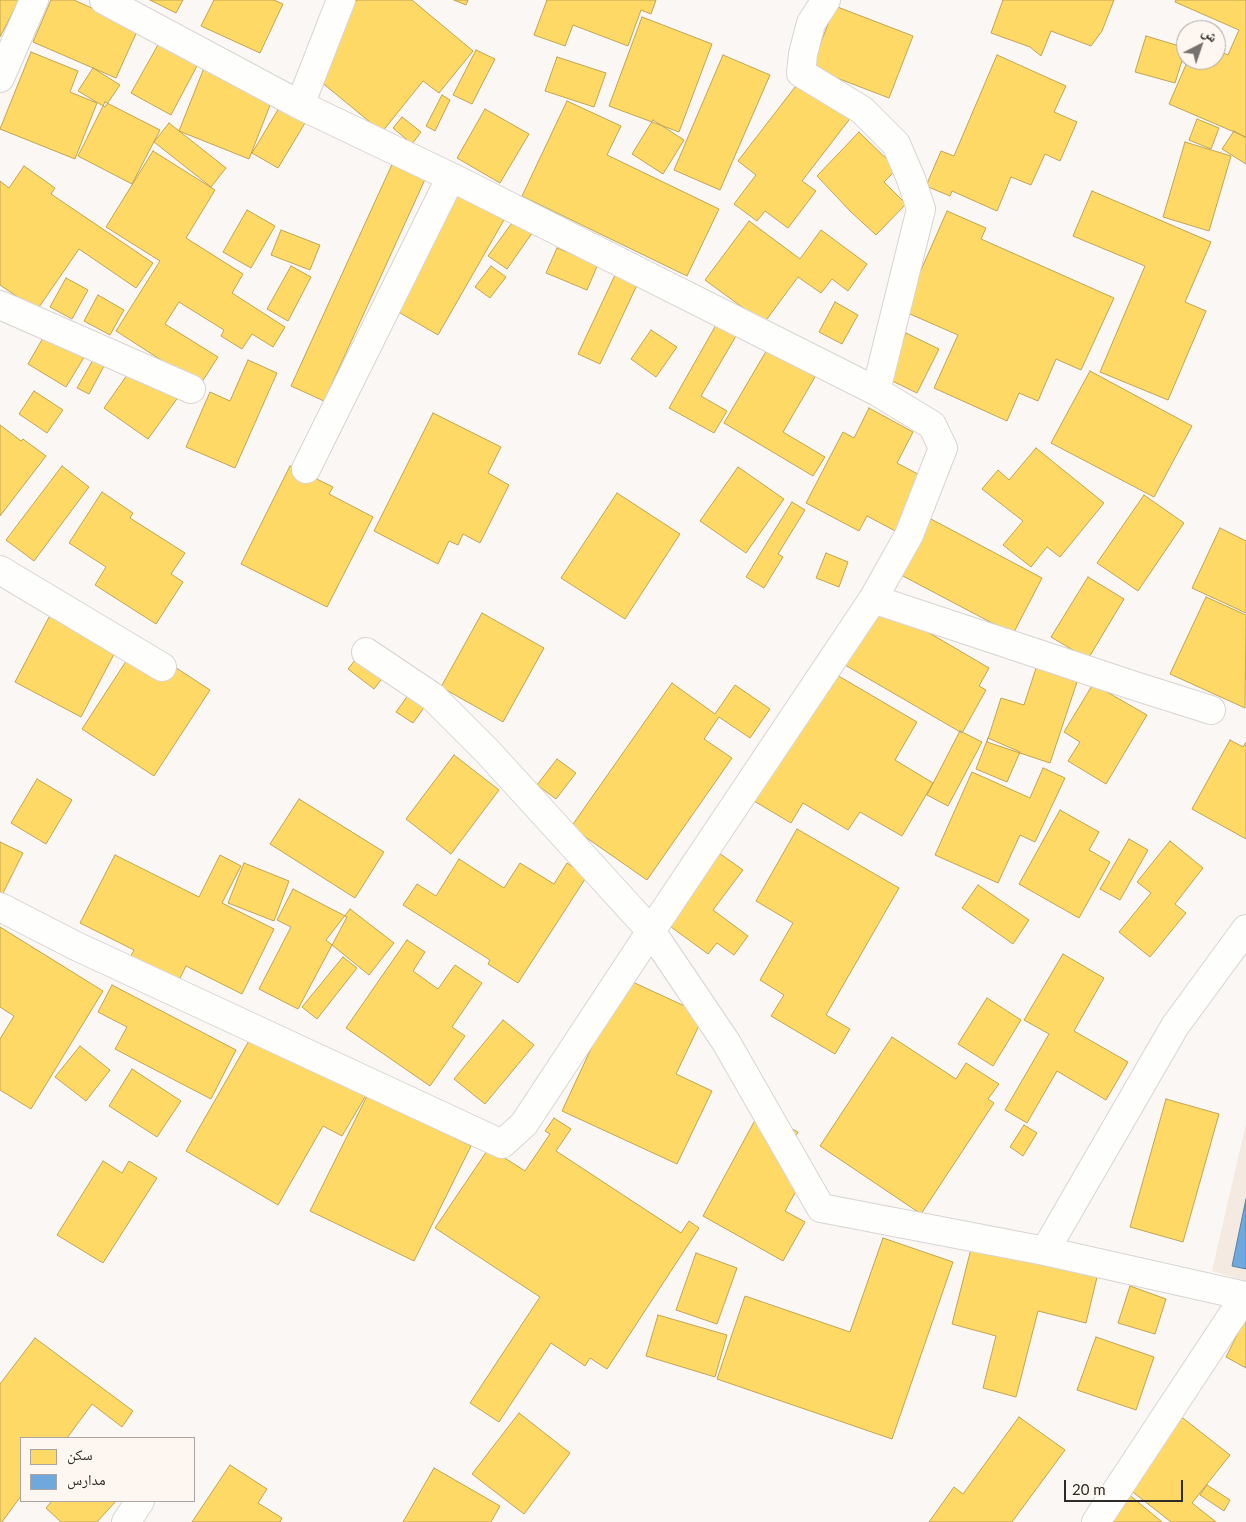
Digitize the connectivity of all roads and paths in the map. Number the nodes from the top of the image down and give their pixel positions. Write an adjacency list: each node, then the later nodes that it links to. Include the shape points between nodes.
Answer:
1 (34, 0): 5 (street)
2 (104, 0): 6 (street)
3 (341, 0): 6 (street)
4 (826, 0): 10 (street, via 811,23 802,73 862,110 896,144 921,209)
5 (0, 78)
6 (300, 105): 7 (street)
7 (451, 177): 10 (street); 11 (street)
8 (0, 305): 9 (street)
9 (191, 389)
10 (876, 391): 13 (street, via 932,425 943,448 909,535)
11 (306, 468)
12 (0, 570): 15 (street)
13 (873, 599): 16 (street); 19 (street)
14 (366, 652): 19 (street, via 433,697 488,752)
15 (162, 667)
16 (1211, 710)
17 (0, 907): 19 (street, via 85,950 502,1144 524,1124)
18 (1246, 929): 20 (street, via 1175,1026)
19 (651, 931): 20 (street, via 726,1042 821,1208)
20 (1045, 1251): 21 (street)
21 (1245, 1296): 24 (street)
22 (139, 1502): 23 (street)
23 (126, 1522)
24 (1096, 1522)

